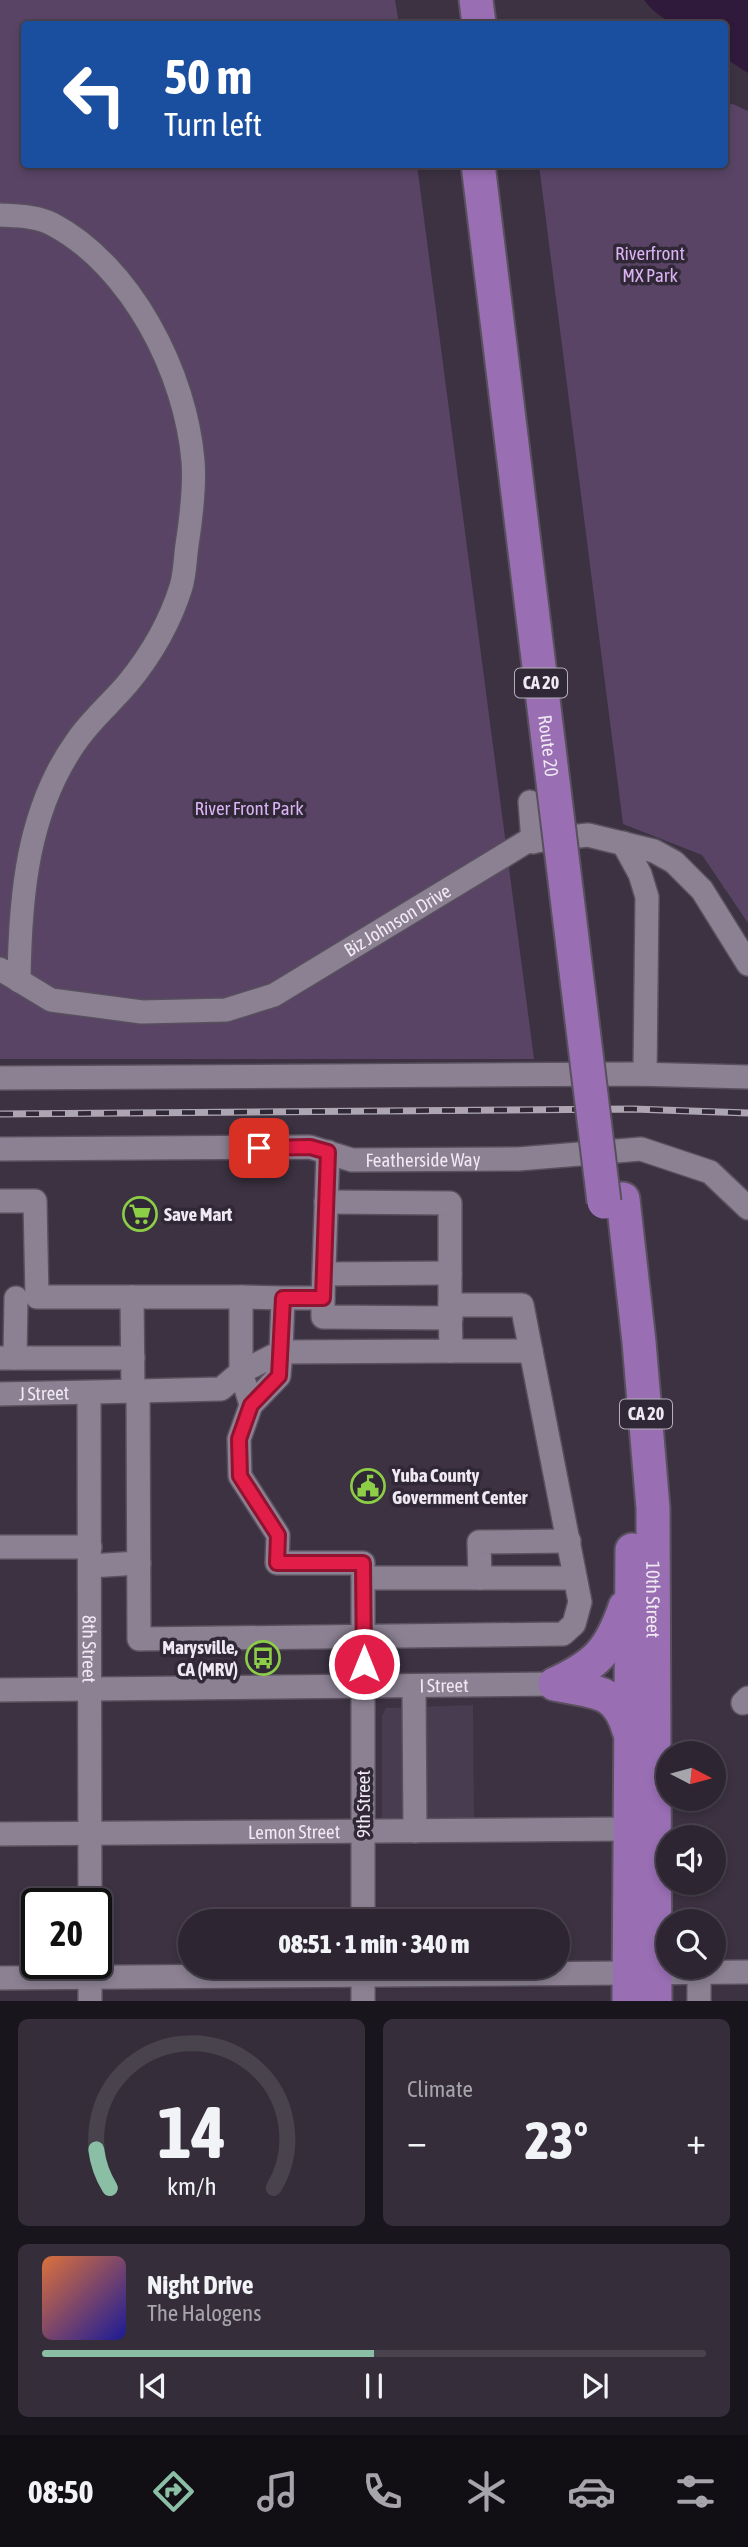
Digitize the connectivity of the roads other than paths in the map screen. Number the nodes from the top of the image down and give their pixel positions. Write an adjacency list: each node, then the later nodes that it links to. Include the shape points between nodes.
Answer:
1 (458, 0): 3 (highway)
2 (476, 0): 4 (highway)
3 (461, 21)
4 (479, 21)
5 (479, 168): 20 (highway, Route 20 / CA 20, bridge)
6 (496, 168): 20 (highway, Route 20 / CA 20)
7 (0, 215): 12 (street, via 51,224 90,251 130,292 181,394 193,461 181,586 155,647 78,739 42,805 28,852 20,935)
8 (530, 802): 9 (street)
9 (533, 842): 10 (street, Biz Johnson Drive, via 588,835); 12 (street, Biz Johnson Drive, via 526,842 274,995 226,1010 142,1012 51,1000)
10 (623, 843): 11 (street, Biz Johnson Drive, via 654,851 689,876); 13 (street, via 647,897)
11 (748, 964)
12 (9, 975)
13 (645, 1074): 14 (street); 15 (street)
14 (748, 1077)
15 (0, 1078)
16 (0, 1149): 17 (street, Featherside Way, via 310,1147); 18 (street)
17 (328, 1152): 21 (street); 22 (street, Featherside Way, via 352,1160 518,1159 641,1149 710,1172)
18 (0, 1160)
19 (0, 1201): 27 (street, via 35,1201)
20 (613, 1201): 48 (highway, 10th Street / CA 20, via 630,1442); 74 (highway, 10th Street / CA 20, via 641,1356 653,1508)
21 (326, 1202): 23 (street, via 450,1203); 24 (street)
22 (748, 1208)
23 (450, 1273): 24 (street); 30 (street)
24 (324, 1274): 29 (street)
25 (132, 1297): 26 (street); 27 (street); 35 (street)
26 (241, 1297): 28 (street); 36 (street)
27 (18, 1298): 34 (street)
28 (283, 1298): 29 (street); 32 (street)
29 (323, 1298): 30 (street, via 323,1317)
30 (451, 1311): 31 (street, via 522,1305); 33 (street)
31 (531, 1351): 33 (street); 41 (street)
32 (281, 1352): 33 (street); 36 (street, J Street); 40 (street, via 279,1376)
33 (451, 1352)
34 (8, 1358): 35 (street)
35 (132, 1358): 37 (street)
36 (241, 1372): 37 (street, J Street, via 221,1389); 40 (street)
37 (135, 1391): 38 (street, J Street); 44 (street)
38 (89, 1393): 39 (street, J Street); 43 (street, 8th Street)
39 (0, 1394)
40 (251, 1405): 45 (street, via 239,1439 240,1476 278,1535 277,1563 363,1563)
41 (569, 1541): 46 (street, via 479,1542); 47 (street)
42 (0, 1547): 43 (street)
43 (90, 1556): 44 (street); 53 (street, 8th Street)
44 (139, 1563): 49 (street, via 139,1639)
45 (363, 1578): 46 (street); 49 (street, 9th Street)
46 (480, 1578): 47 (street)
47 (575, 1578): 49 (street, via 580,1602 574,1624 563,1634)
48 (632, 1588): 50 (highway, via 619,1625 597,1661); 55 (highway, 10th Street / CA 20)
49 (364, 1637): 52 (street, 9th Street)
50 (555, 1684): 51 (street, I Street); 55 (highway, via 608,1696 618,1703)
51 (414, 1686): 52 (street, I Street); 57 (street)
52 (363, 1687): 53 (street, I Street); 58 (street, 9th Street)
53 (90, 1689): 54 (street, I Street); 59 (street, 8th Street)
54 (0, 1690)
55 (629, 1731): 56 (highway, 10th Street / CA 20)
56 (628, 1829): 57 (street, Lemon Street); 74 (highway, 10th Street / CA 20)
57 (415, 1831): 58 (street, Lemon Street)
58 (363, 1832): 59 (street, Lemon Street); 62 (street, 9th Street)
59 (90, 1833): 60 (street, Lemon Street); 61 (street, 8th Street)
60 (0, 1834)
61 (90, 1888)
62 (363, 1909)
63 (112, 1970): 64 (street)
64 (178, 1970)
65 (726, 1972): 66 (street)
66 (748, 1972)
67 (21, 1976): 68 (street)
68 (0, 1978)
69 (90, 1979): 75 (street)
70 (363, 1979): 76 (street)
71 (502, 1979): 74 (street)
72 (672, 1979): 74 (street)
73 (699, 1979): 77 (street)
74 (642, 1987)
75 (90, 2001)
76 (363, 2001)
77 (699, 2001)

